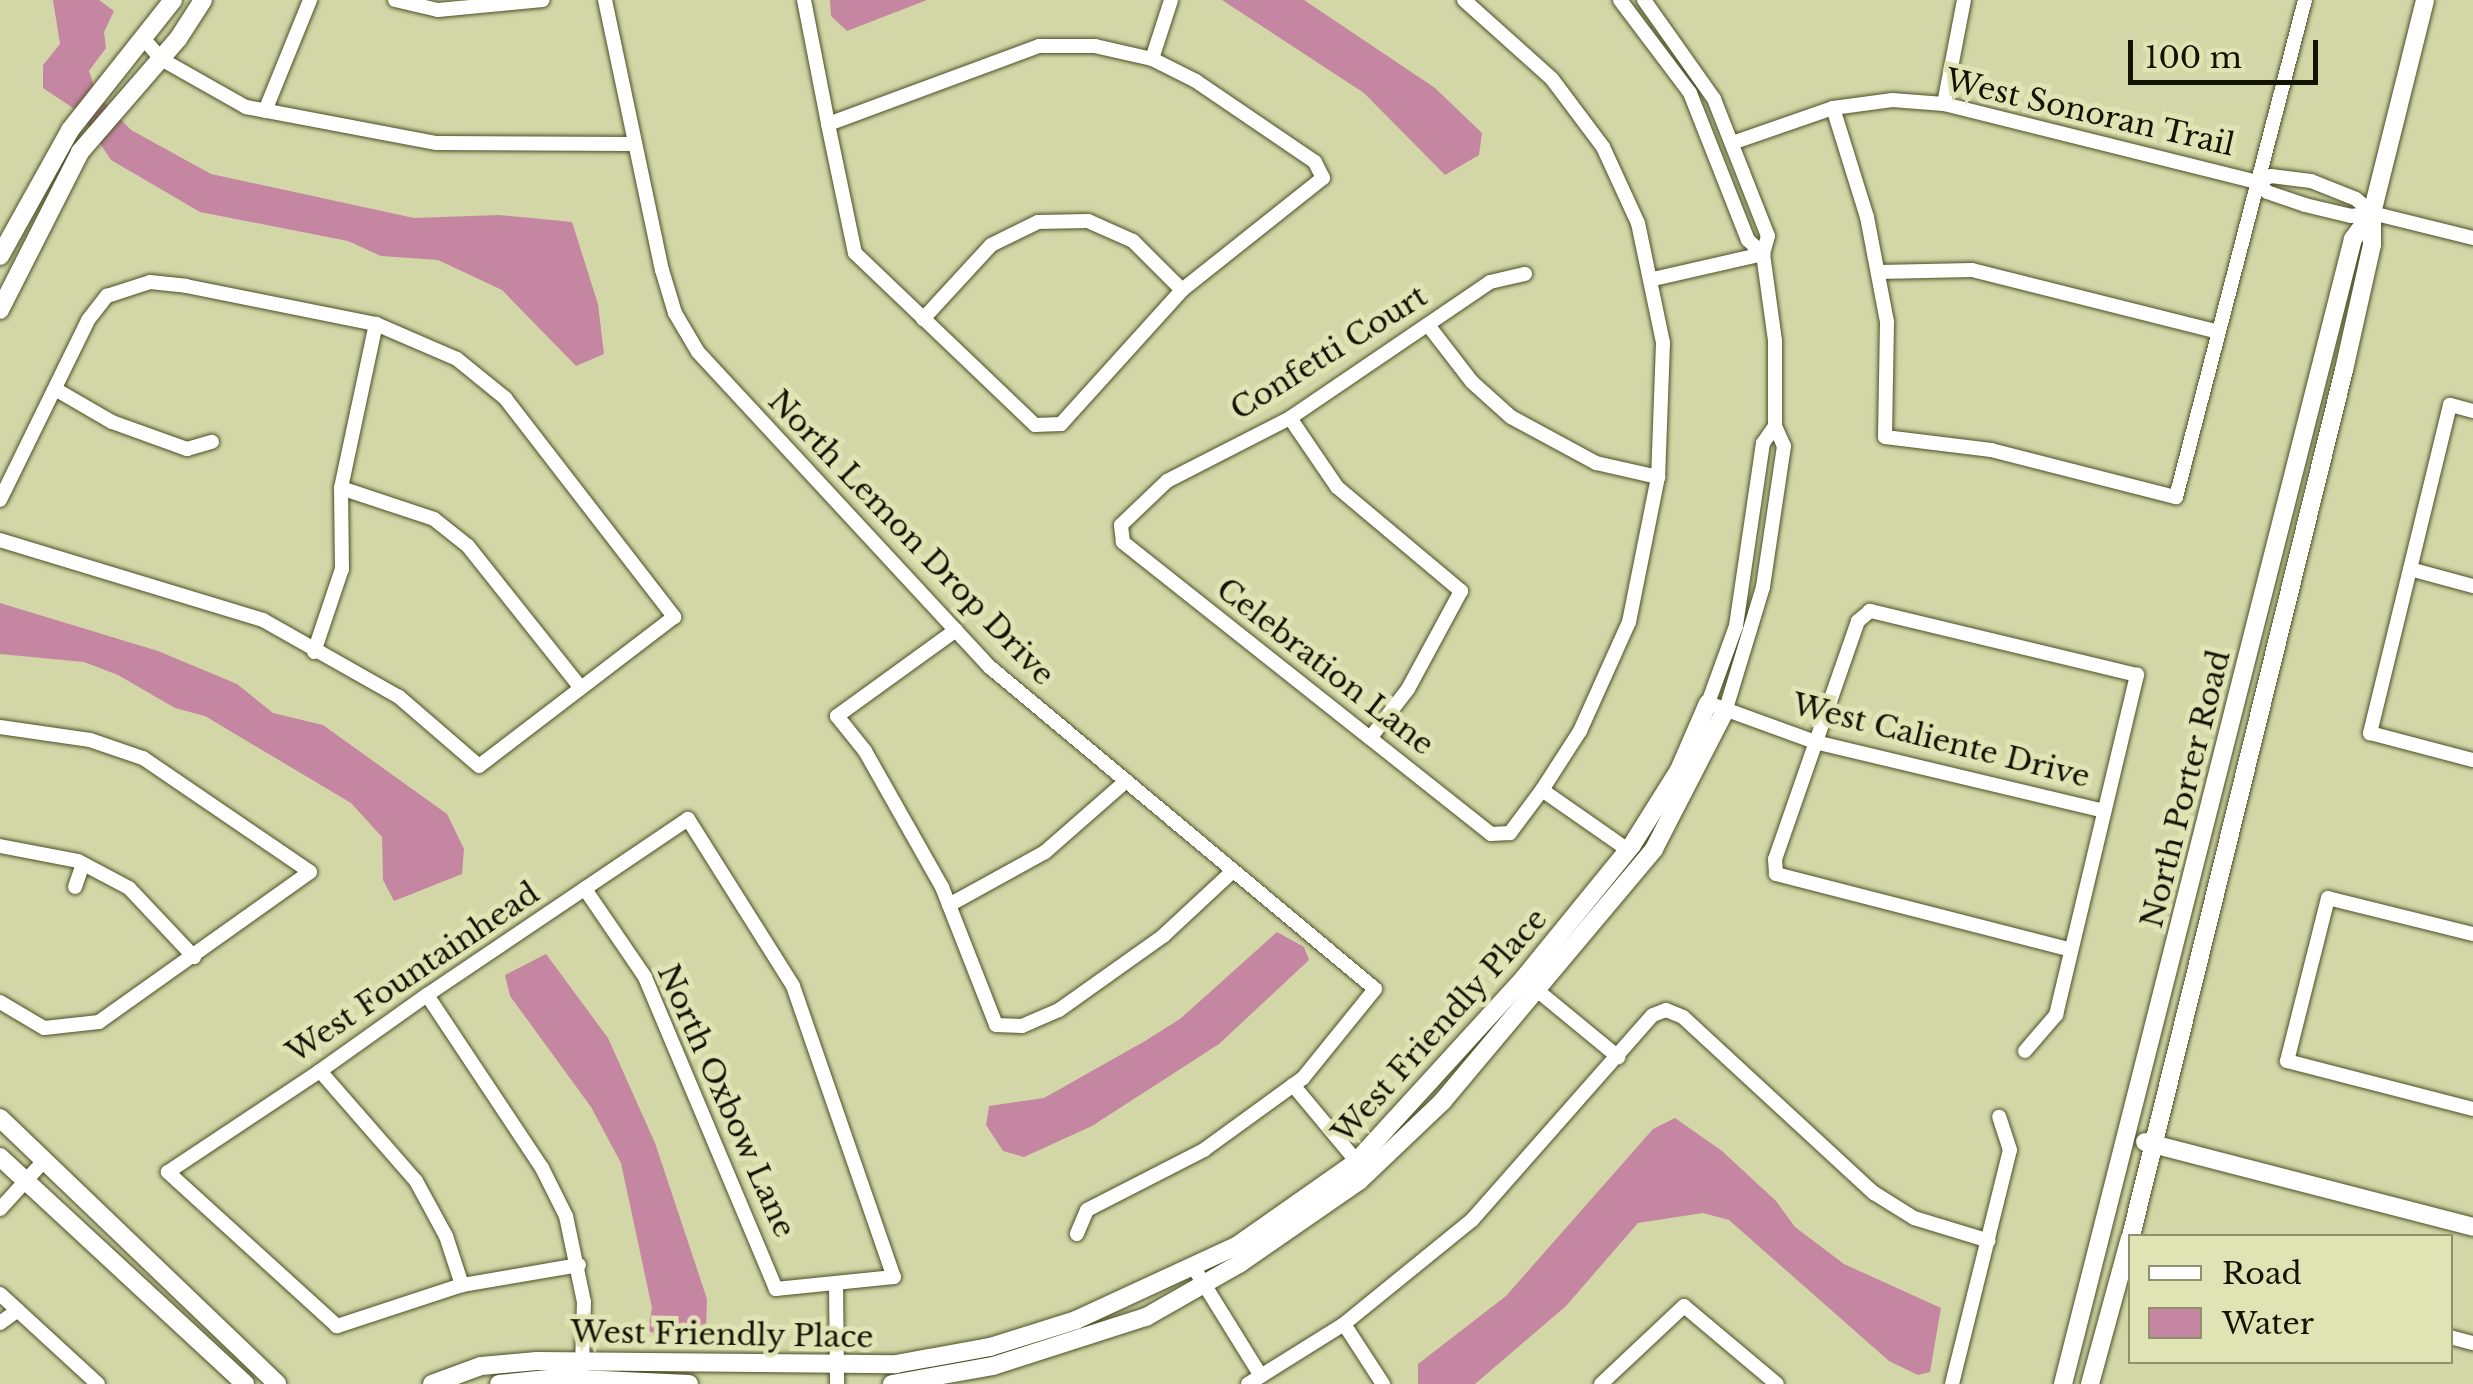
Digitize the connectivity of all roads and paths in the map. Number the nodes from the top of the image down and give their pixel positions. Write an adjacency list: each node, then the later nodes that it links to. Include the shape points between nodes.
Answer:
1 (173, 0): 15 (street)
2 (203, 0): 16 (street)
3 (310, 0): 21 (street)
4 (396, 0): 5 (street, via 438,10)
5 (543, 0)
6 (605, 0): 24 (street, North Lemon Drop Drive)
7 (804, 0): 22 (street)
8 (1171, 0): 17 (street)
9 (1464, 0): 32 (street, via 1552,80 1602,147 1638,223)
10 (1620, 0): 28 (street, West Friendly Place, via 1690,93 1748,240)
11 (1644, 0): 23 (street, West Friendly Place, via 1694,65)
12 (1964, 0): 19 (street)
13 (2305, 0): 25 (street)
14 (2425, 0): 26 (street, North Porter Road)
15 (143, 38): 16 (street); 18 (street)
16 (161, 59): 18 (street); 21 (street, via 209,90)
17 (1152, 59): 22 (street, via 1096,46 1040,46); 33 (street, via 1255,118 1314,162 1324,178)
18 (110, 100): 29 (street, via 70,130); 34 (street)
19 (1944, 104): 20 (street, West Sonoran Trail, via 1892,100); 25 (street, West Sonoran Trail)
20 (1833, 108): 23 (street, West Sonoran Trail); 30 (street)
21 (265, 111): 24 (street, via 436,143)
22 (828, 124): 35 (street, via 855,253)
23 (1735, 142): 28 (street, West Friendly Place, via 1768,236)
24 (631, 144): 51 (street, North Lemon Drop Drive, via 675,312 698,352)
25 (2258, 182): 26 (street, West Sonoran Trail, via 2267,192 2305,205 2351,216); 26 (street, West Sonoran Trail, via 2271,176 2311,181 2356,198); 38 (street)
26 (2372, 213): 27 (street); 83 (street, North Porter Road, via 2353,239); 84 (street, North Porter Road, via 2372,245 2344,370)
27 (2473, 238)
28 (1763, 254): 32 (street); 42 (street, West Friendly Place, via 1775,341)
29 (0, 256)
30 (1879, 272): 38 (street, via 1972,270); 38 (street, via 1887,322 1885,437 1991,450 2176,497)
31 (1525, 274): 37 (street, Confetti Court, via 1490,282)
32 (1653, 279): 44 (street, via 1664,343)
33 (1182, 290): 35 (street, via 1132,241 1088,221 1038,222 992,245); 35 (street, via 1061,424 1049,429 1035,425)
34 (0, 310)
35 (923, 319)
36 (376, 324): 39 (street, via 150,282 107,296 88,320); 45 (street); 53 (street, via 457,360 505,398 674,617)
37 (1428, 325): 41 (street, Confetti Court); 44 (street, via 1472,382 1511,417 1596,463)
38 (2218, 332)
39 (55, 390): 43 (street, via 112,422 186,449); 46 (street)
40 (2473, 411): 49 (street, via 2450,406)
41 (1290, 418): 47 (street, Confetti Court, via 1166,481); 57 (street, via 1337,487 1461,591 1408,689)
42 (1775, 426): 54 (street, West Friendly Place, via 1763,443 1736,626); 55 (street, West Friendly Place, via 1784,446 1763,587)
43 (212, 442)
44 (1658, 477): 61 (street, via 1629,622 1580,731)
45 (341, 488): 52 (street, via 342,570); 53 (street, via 418,513 468,546)
46 (0, 500)
47 (1120, 525): 57 (street, Celebration Lane, via 1123,542)
48 (0, 540): 52 (street, via 184,591 263,620)
49 (2410, 570): 50 (street); 59 (street, via 2370,733)
50 (2473, 586)
51 (956, 630): 60 (street, North Lemon Drop Drive, via 990,668); 69 (street, via 836,716 865,751)
52 (314, 652): 53 (street, via 398,697 478,766)
53 (581, 688)
54 (1708, 703): 55 (street, West Caliente Drive); 64 (street, West Friendly Place, via 1679,770)
55 (1726, 710): 58 (street, West Caliente Drive); 73 (street, West Friendly Place, via 1654,849)
56 (0, 727): 72 (street, via 90,740 143,758 310,872)
57 (1371, 737): 61 (street, Celebration Lane, via 1491,834 1510,833)
58 (1815, 742): 62 (street, West Caliente Drive); 62 (street, via 1858,620 1870,612 2137,675); 71 (street, via 1775,859 1776,874)
59 (2473, 760)
60 (1126, 781): 66 (street, North Lemon Drop Drive); 69 (street, via 1046,852)
61 (1542, 790): 64 (street)
62 (2104, 811): 71 (street)
63 (0, 846): 65 (street)
64 (1628, 850): 73 (street, West Friendly Place)
65 (84, 864): 67 (street); 72 (street, via 128,888)
66 (1233, 871): 69 (street, via 1163,936 1060,1010 1022,1026 996,1025); 79 (street, North Lemon Drop Drive, via 1374,989)
67 (75, 887)
68 (585, 889): 74 (street, West Fountainhead); 97 (street, North Oxbow Lane, via 645,977 776,1289); 97 (street, West Fountainhead, via 688,819 793,986 894,1277)
69 (949, 905)
70 (2473, 934): 80 (street, via 2328,898 2287,1061)
71 (2070, 949): 76 (street, via 2056,1016)
72 (194, 957): 75 (street, via 99,1022 44,1028)
73 (1531, 985): 77 (street); 87 (street, West Friendly Place)
74 (427, 995): 78 (street, West Fountainhead); 95 (street, via 542,1168)
75 (3, 1005)
76 (2025, 1051)
77 (1618, 1057): 93 (street, via 1653,1015 1666,1010 1682,1016 1874,1193 1914,1218); 103 (street, via 1472,1220)
78 (320, 1071): 98 (street, via 416,1182 446,1236); 98 (street, West Fountainhead, via 168,1172 338,1326)
79 (1294, 1085): 87 (street); 91 (street, via 1204,1150 1087,1210)
80 (2473, 1109)
81 (2000, 1117): 93 (street, via 2010,1150)
82 (0, 1118): 86 (street)
83 (2133, 1124): 84 (street); 118 (street, North Porter Road)
84 (2153, 1148): 90 (street); 92 (street, North Porter Road)
85 (0, 1158): 88 (street)
86 (42, 1163): 88 (street); 109 (street)
87 (1361, 1168): 96 (street, West Friendly Place); 99 (street, West Friendly Place)
88 (26, 1183): 89 (street); 108 (street)
89 (0, 1210)
90 (2473, 1227)
91 (1077, 1234)
92 (2132, 1234)
93 (1989, 1241): 117 (street)
94 (2128, 1248): 119 (street, North Porter Road)
95 (579, 1265): 98 (street); 104 (street)
96 (1194, 1268): 99 (street); 105 (street, West Friendly Place, via 1076,1320 990,1347)
97 (836, 1282): 105 (street)
98 (462, 1285)
99 (1204, 1286): 106 (street); 113 (street, West Friendly Place, via 1082,1341)
100 (0, 1294): 101 (street)
101 (18, 1310): 102 (street); 107 (street)
102 (0, 1323)
103 (1344, 1324): 106 (street); 114 (street)
104 (582, 1369): 105 (street, West Friendly Place); 110 (street, West Friendly Place, via 481,1366); 111 (street, West Friendly Place); 112 (street, West Friendly Place)
105 (837, 1375)
106 (1254, 1380)
107 (98, 1384)
108 (245, 1384)
109 (277, 1384)
110 (432, 1384)
111 (498, 1384)
112 (688, 1384)
113 (892, 1384)
114 (1383, 1384)
115 (1601, 1384): 116 (street, via 1684,1306)
116 (1777, 1384)
117 (1952, 1384)
118 (2063, 1384)
119 (2090, 1384)

